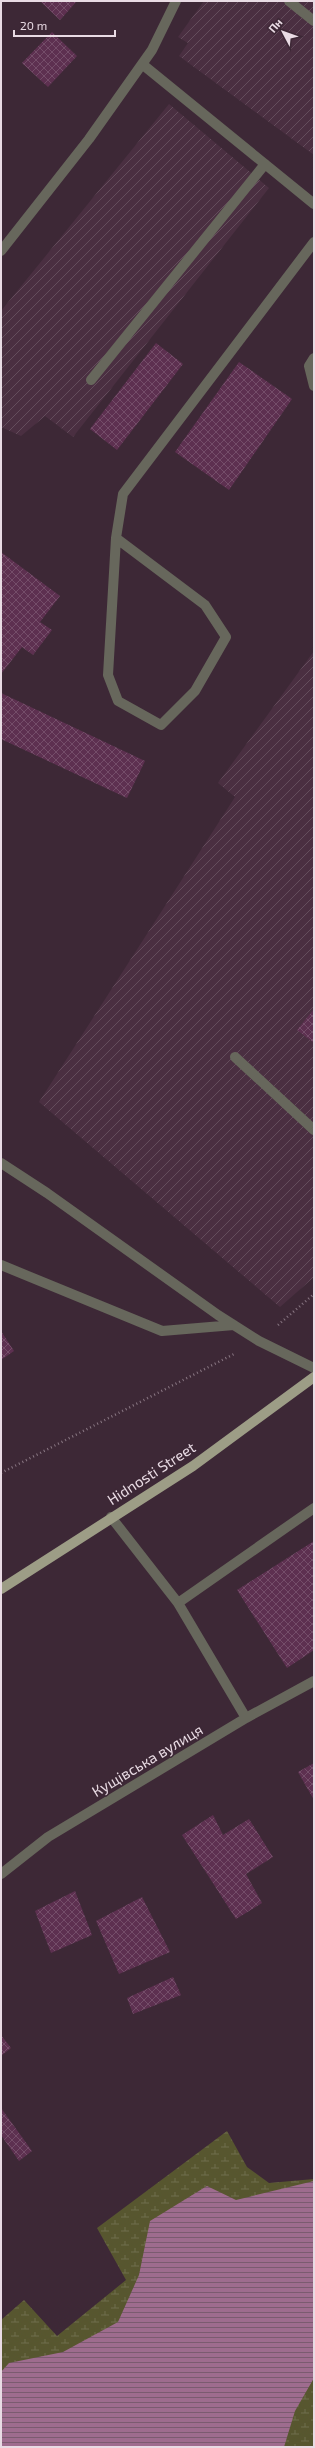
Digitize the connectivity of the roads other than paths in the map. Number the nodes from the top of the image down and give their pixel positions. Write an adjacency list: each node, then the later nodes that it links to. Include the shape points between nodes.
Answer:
1 (176, 1): 4 (street, via 152,50)
2 (289, 1): 3 (street)
3 (314, 21)
4 (142, 64): 5 (street); 8 (street)
5 (265, 164): 6 (street); 10 (street)
6 (314, 204)
7 (314, 242): 12 (street, via 124,494)
8 (1, 252)
9 (314, 358): 11 (street, via 309,366)
10 (91, 380)
11 (314, 386)
12 (116, 538): 12 (street, via 205,605 226,637 195,691 161,725 118,701 108,674)
13 (235, 1057): 14 (street)
14 (314, 1130)
15 (1, 1163): 17 (street)
16 (1, 1265): 17 (street, via 162,1331)
17 (234, 1325): 18 (street, via 259,1341)
18 (314, 1368)
19 (314, 1377): 21 (main road, Hidnosti Street, via 193,1466)
20 (314, 1508): 23 (street)
21 (111, 1517): 22 (main road, Hidnosti Street); 23 (street)
22 (1, 1589)
23 (178, 1603): 25 (street)
24 (314, 1681): 25 (street, Кущівська вулиця)
25 (246, 1718): 26 (street, Кущівська вулиця, via 48,1837)
26 (1, 1874)

